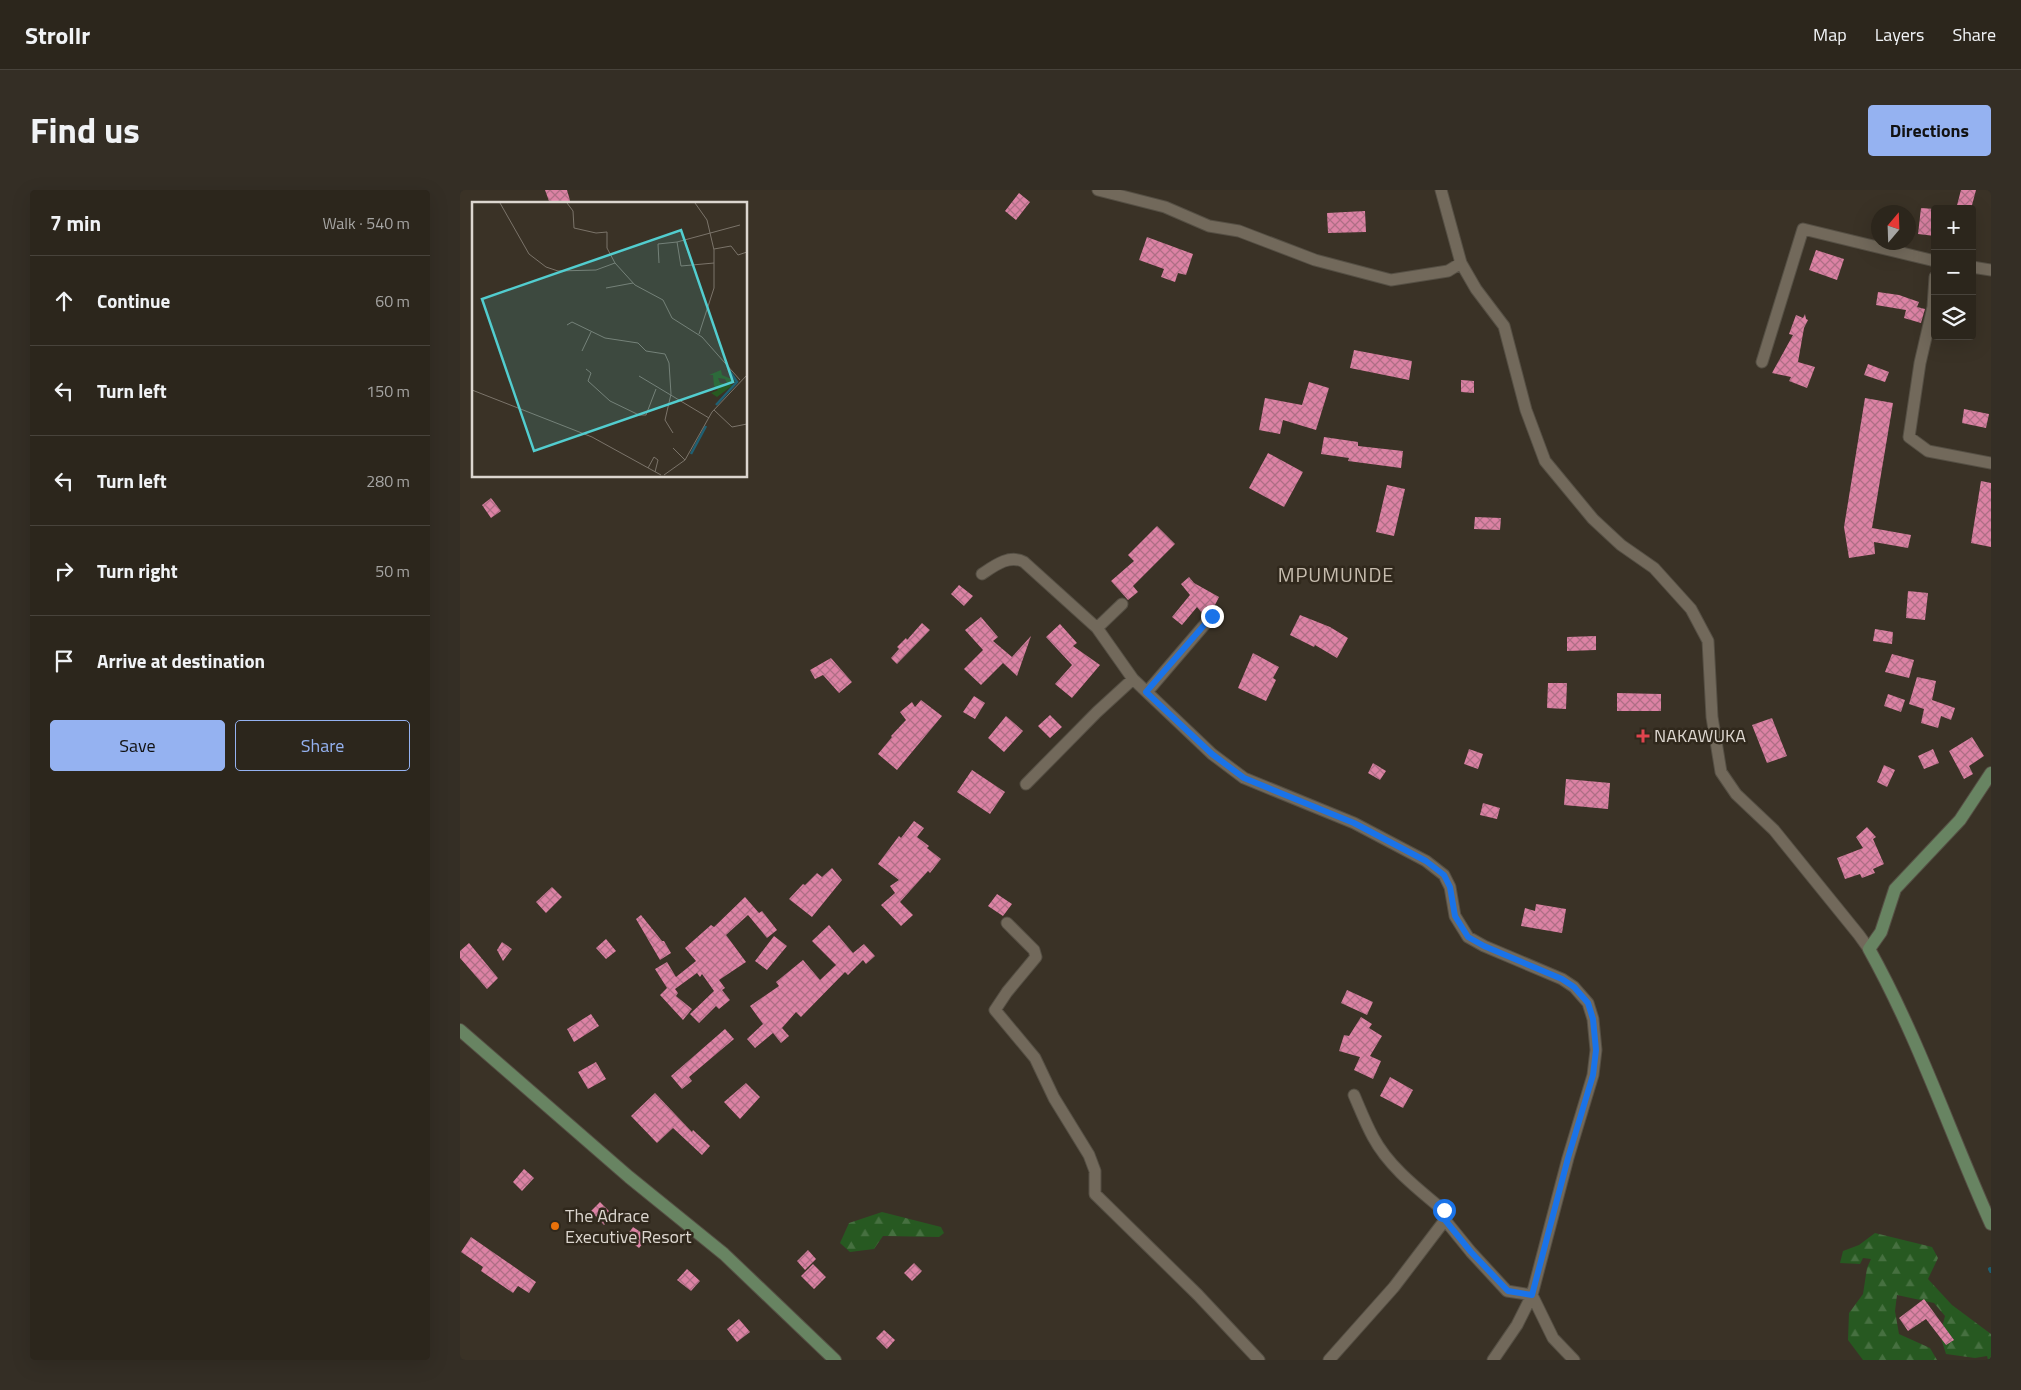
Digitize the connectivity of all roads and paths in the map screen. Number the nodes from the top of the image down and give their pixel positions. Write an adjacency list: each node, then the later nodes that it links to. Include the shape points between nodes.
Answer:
1 (1098, 190): 4 (street, via 1165,207 1208,226 1239,231 1315,260 1391,280 1448,271)
2 (1441, 190): 4 (street)
3 (1931, 260): 8 (street, via 1803,229)
4 (1461, 263): 19 (street, via 1504,326 1526,410 1545,461 1593,519 1621,545 1654,568 1700,624 1708,641 1712,717 1722,772 1736,794 1774,830)
5 (1976, 268): 6 (street)
6 (1991, 270)
7 (1934, 295): 9 (street, via 1909,437 1928,451)
8 (1762, 362)
9 (1991, 463)
10 (982, 574): 13 (street, via 1001,562 1018,559)
11 (1122, 604): 13 (street)
12 (1212, 616): 15 (street)
13 (1097, 628): 14 (street)
14 (1133, 679): 15 (street); 17 (street)
15 (1146, 692): 24 (street, via 1212,754 1244,778 1354,823 1426,861 1444,875 1450,887 1455,916 1468,937 1562,979 1588,1003 1596,1050 1593,1075)
16 (1991, 773): 19 (street, via 1960,820 1895,889 1881,932)
17 (1026, 784)
18 (1007, 923): 26 (street, via 1034,950 1036,957 995,1010 1034,1058 1089,1155 1095,1171 1096,1194)
19 (1868, 949): 23 (street, via 1885,978)
20 (460, 1030): 25 (street, via 629,1177 724,1254)
21 (1354, 1095): 22 (street, via 1374,1139 1395,1167 1444,1210)
22 (1445, 1220): 24 (street, via 1508,1291); 27 (street, via 1394,1287)
23 (1991, 1224)
24 (1532, 1295): 28 (street, via 1517,1325); 29 (street, via 1553,1338)
25 (835, 1360)
26 (1259, 1360)
27 (1328, 1360)
28 (1493, 1360)
29 (1574, 1360)

